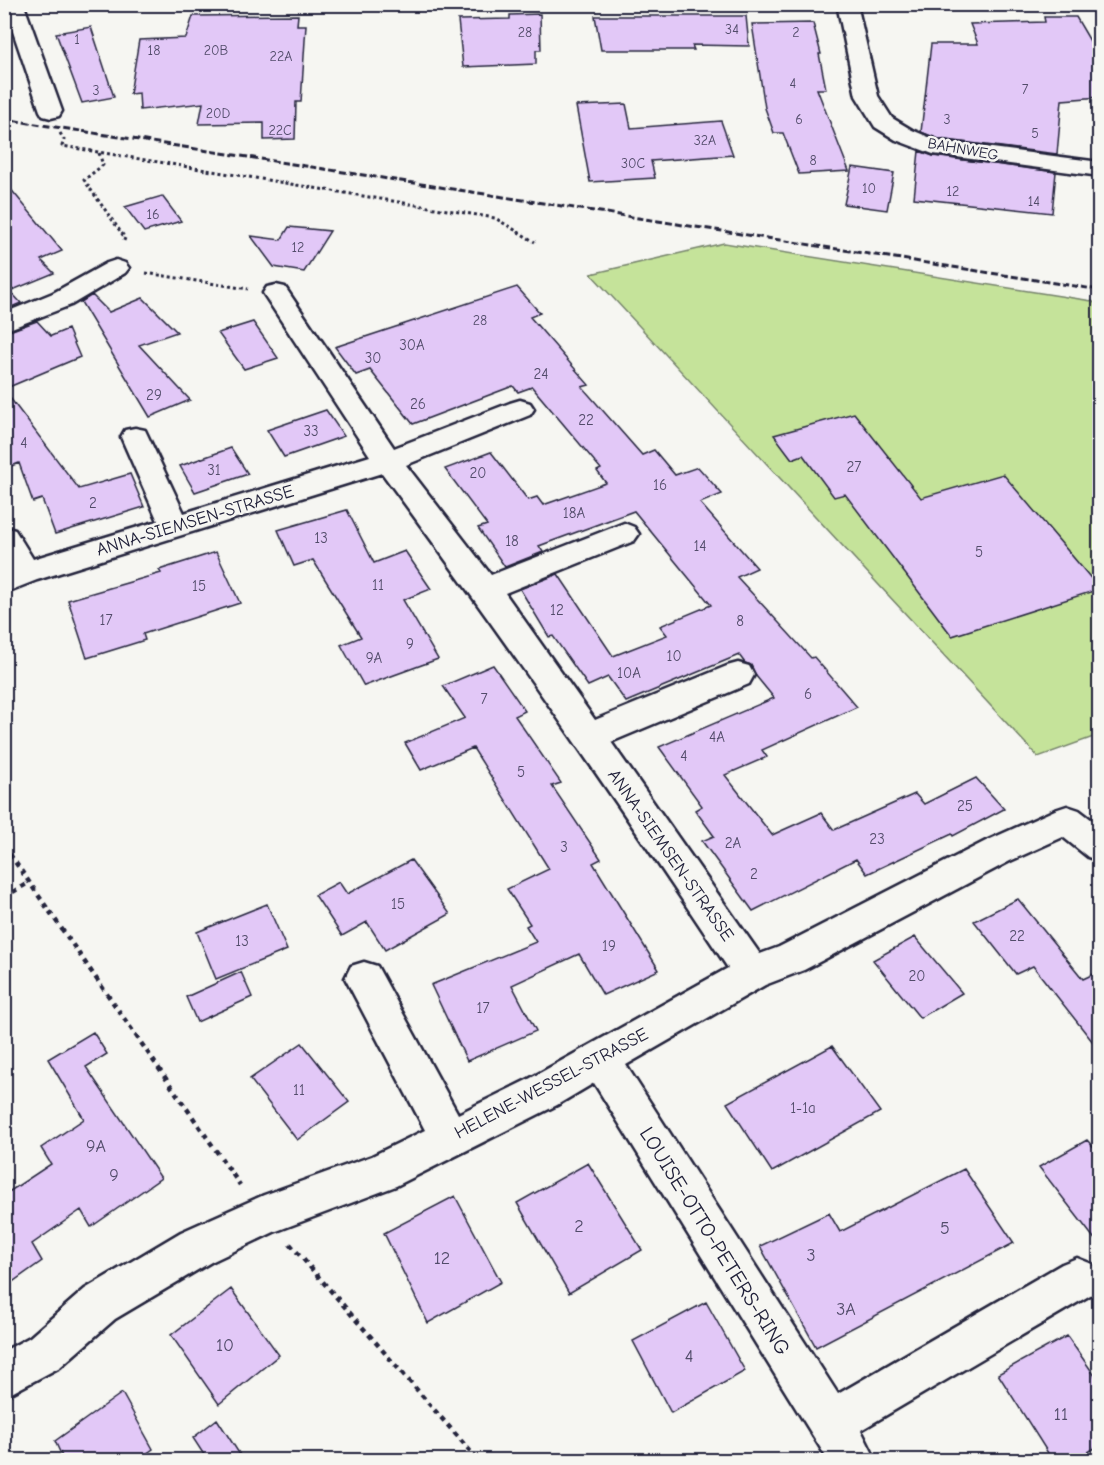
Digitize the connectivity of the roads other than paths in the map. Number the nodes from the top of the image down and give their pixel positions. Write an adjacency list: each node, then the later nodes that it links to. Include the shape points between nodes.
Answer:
1 (17, 4): 3 (street, via 15,8)
2 (847, 4): 4 (street, BAHNWEG, via 867,96 883,122 933,147)
3 (51, 111)
4 (1100, 169)
5 (116, 268): 7 (street, via 62,299)
6 (276, 293): 10 (street, ANNA-SIEMSEN-STRASSE)
7 (4, 323)
8 (519, 409): 10 (street, ANNA-SIEMSEN-STRASSE)
9 (135, 437): 11 (street)
10 (388, 461): 11 (street, ANNA-SIEMSEN-STRASSE); 15 (street, ANNA-SIEMSEN-STRASSE)
11 (175, 525): 14 (street, ANNA-SIEMSEN-STRASSE)
12 (624, 534): 15 (street)
13 (4, 537): 14 (street)
14 (15, 577)
15 (485, 589): 17 (street, ANNA-SIEMSEN-STRASSE)
16 (738, 675): 17 (street)
17 (588, 737): 19 (street, ANNA-SIEMSEN-STRASSE)
18 (1097, 842): 19 (street, HELENE-WESSEL-STRASSE, via 1067,820 998,851 791,959)
19 (752, 973): 21 (street, HELENE-WESSEL-STRASSE)
20 (364, 978): 22 (street)
21 (600, 1058): 22 (street, HELENE-WESSEL-STRASSE, via 543,1092); 25 (street, LOUISE-OTTO-PETERS-RING)
22 (450, 1138): 24 (street, HELENE-WESSEL-STRASSE, via 382,1172 264,1215 196,1247 100,1304 45,1353)
23 (1077, 1279): 25 (street)
24 (4, 1375)
25 (830, 1423): 26 (street, LOUISE-OTTO-PETERS-RING)
26 (854, 1461)

